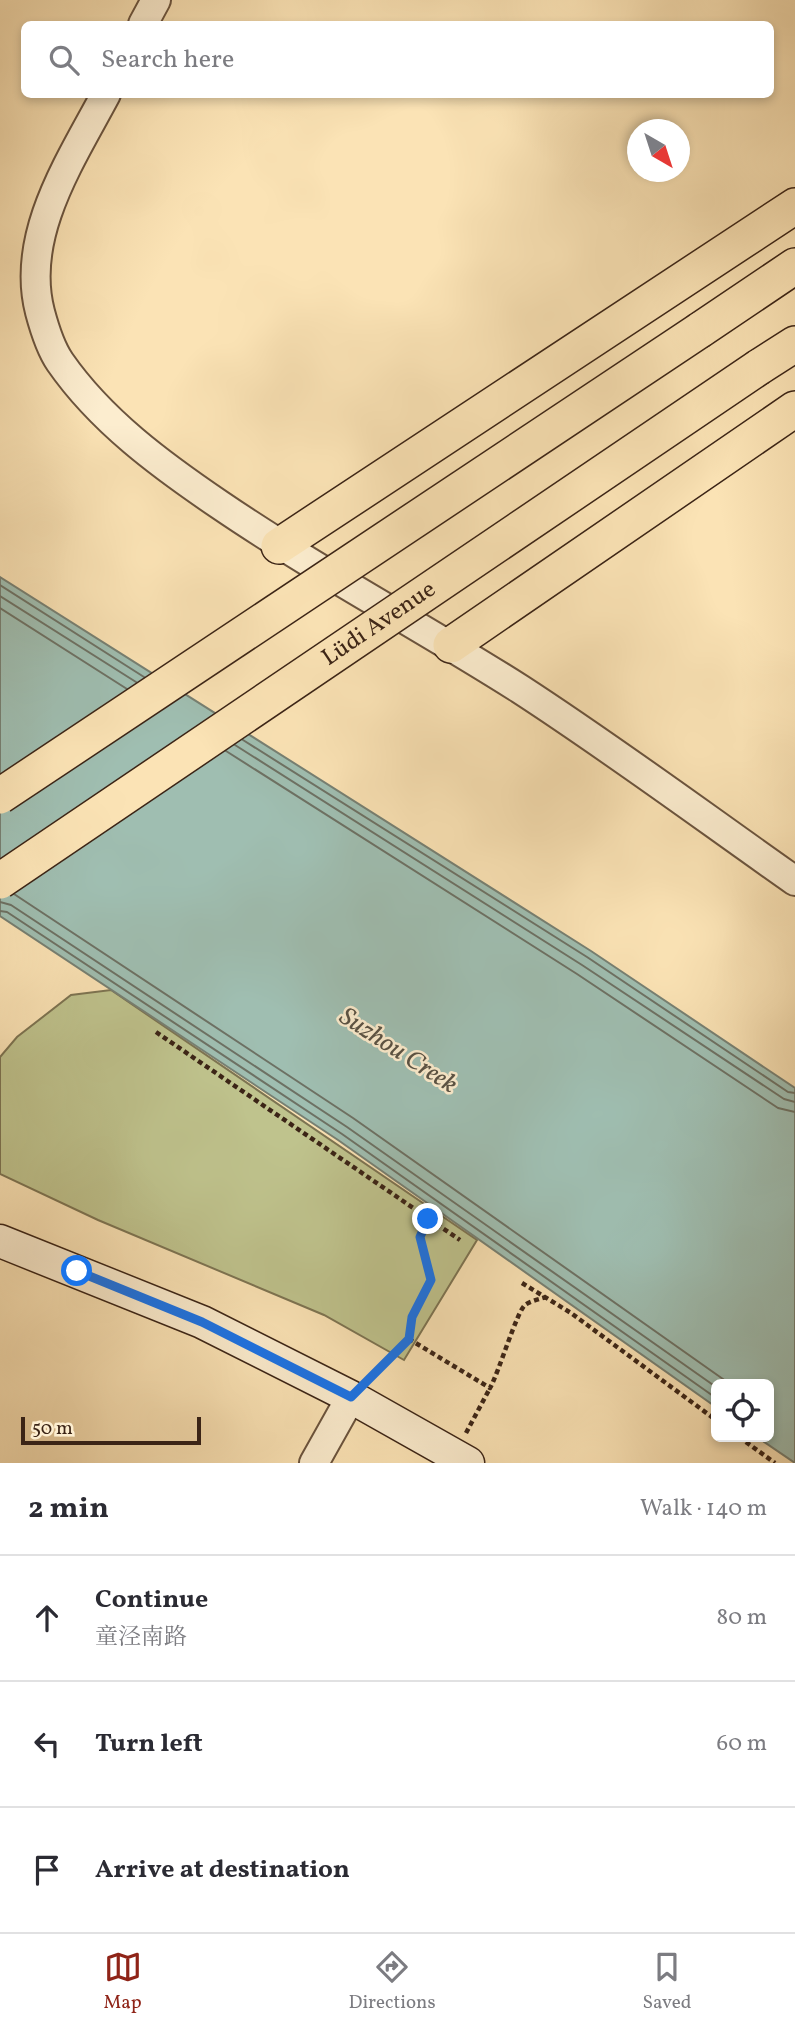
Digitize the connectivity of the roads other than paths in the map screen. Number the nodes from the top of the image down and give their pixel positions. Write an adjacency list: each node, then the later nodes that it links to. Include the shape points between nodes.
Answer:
1 (156, 0): 2 (street)
2 (145, 21)
3 (104, 98): 8 (street, via 43,223 34,263 40,311 58,360 104,413 165,468)
4 (795, 206): 8 (main road)
5 (795, 266): 10 (main road, bridge)
6 (795, 344): 11 (main road, Lüdi Avenue, bridge)
7 (795, 409): 9 (main road)
8 (279, 545): 9 (street)
9 (451, 645): 12 (street, via 560,715)
10 (0, 796)
11 (0, 881)
12 (795, 881)
13 (0, 1241): 14 (main road, via 202,1322)
14 (351, 1397): 15 (main road); 16 (street)
15 (457, 1461)
16 (314, 1463)

